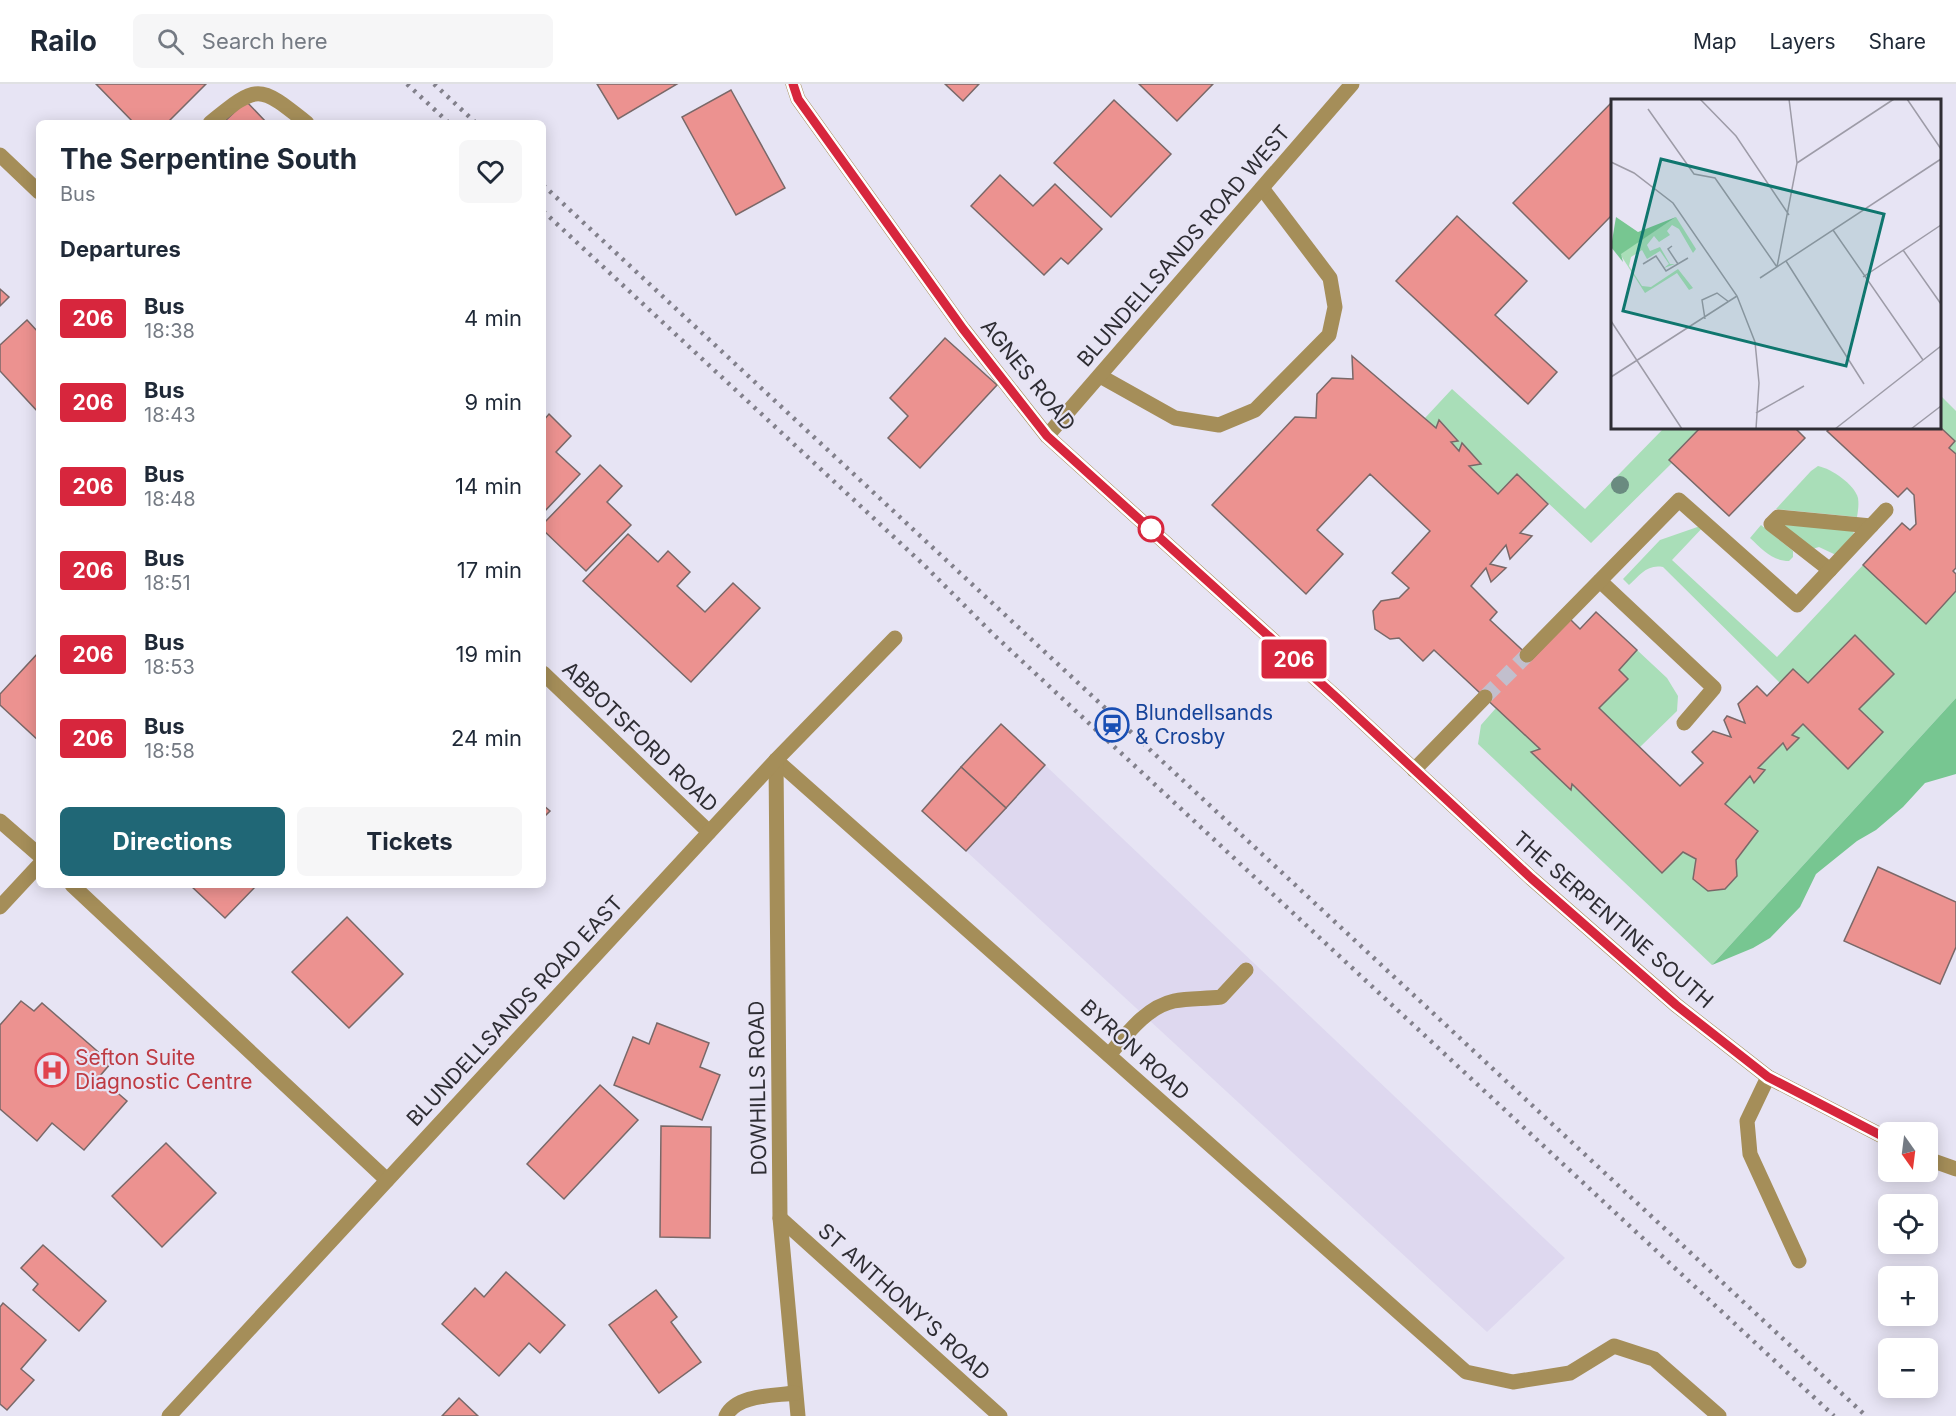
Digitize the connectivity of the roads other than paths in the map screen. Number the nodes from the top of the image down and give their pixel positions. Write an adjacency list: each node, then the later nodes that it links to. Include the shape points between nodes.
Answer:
1 (793, 84): 9 (street, AGNES ROAD, via 798,99 963,329)
2 (1352, 84): 7 (street, BLUNDELLSANDS ROAD WEST)
3 (213, 120): 4 (street, via 237,94 254,85 271,90)
4 (304, 120)
5 (0, 154): 6 (street)
6 (36, 189)
7 (1262, 189): 8 (street, BLUNDELLSANDS ROAD WEST); 8 (street, via 1330,278 1335,307 1329,335 1256,410 1219,425 1175,418)
8 (1100, 376): 9 (street, BLUNDELLSANDS ROAD WEST)
9 (1047, 436): 17 (street, AGNES ROAD)
10 (1886, 510): 11 (street)
11 (1871, 526): 12 (street); 12 (street, via 1778,517 1771,524)
12 (1830, 570): 13 (street, via 1797,605 1679,500)
13 (1600, 581): 15 (street); 19 (street, via 1714,688)
14 (895, 638): 20 (street, BLUNDELLSANDS ROAD EAST)
15 (1527, 655)
16 (546, 676): 23 (street, ABBOTSFORD ROAD)
17 (1336, 697): 21 (street, THE SERPENTINE SOUTH)
18 (1485, 698): 21 (street)
19 (1684, 723)
20 (776, 760): 23 (street, BLUNDELLSANDS ROAD EAST); 29 (street, BYRON ROAD); 35 (street, DOWHILLS ROAD)
21 (1414, 770): 30 (street, THE SERPENTINE SOUTH, via 1659,990)
22 (0, 822): 24 (street)
23 (709, 832): 34 (street, BLUNDELLSANDS ROAD EAST)
24 (36, 852)
25 (36, 868): 27 (street)
26 (75, 888): 34 (street)
27 (0, 907)
28 (1246, 970): 29 (street, via 1221,997 1172,1001 1153,1011 1132,1027)
29 (1109, 1055): 42 (street, BYRON ROAD, via 1466,1372 1513,1382 1570,1373 1614,1346 1654,1359)
30 (1768, 1077): 31 (street, THE SERPENTINE SOUTH); 36 (street, via 1746,1122 1749,1154)
31 (1878, 1134)
32 (1938, 1163): 33 (street)
33 (1956, 1170)
34 (387, 1180): 38 (street, BLUNDELLSANDS ROAD EAST)
35 (780, 1218): 37 (street, DOWHILLS ROAD); 41 (street, ST ANTHONY'S ROAD)
36 (1799, 1261)
37 (795, 1393): 39 (street, via 744,1400); 40 (street, DOWHILLS ROAD)
38 (169, 1416)
39 (726, 1416)
40 (798, 1416)
41 (1000, 1416)
42 (1719, 1416)

